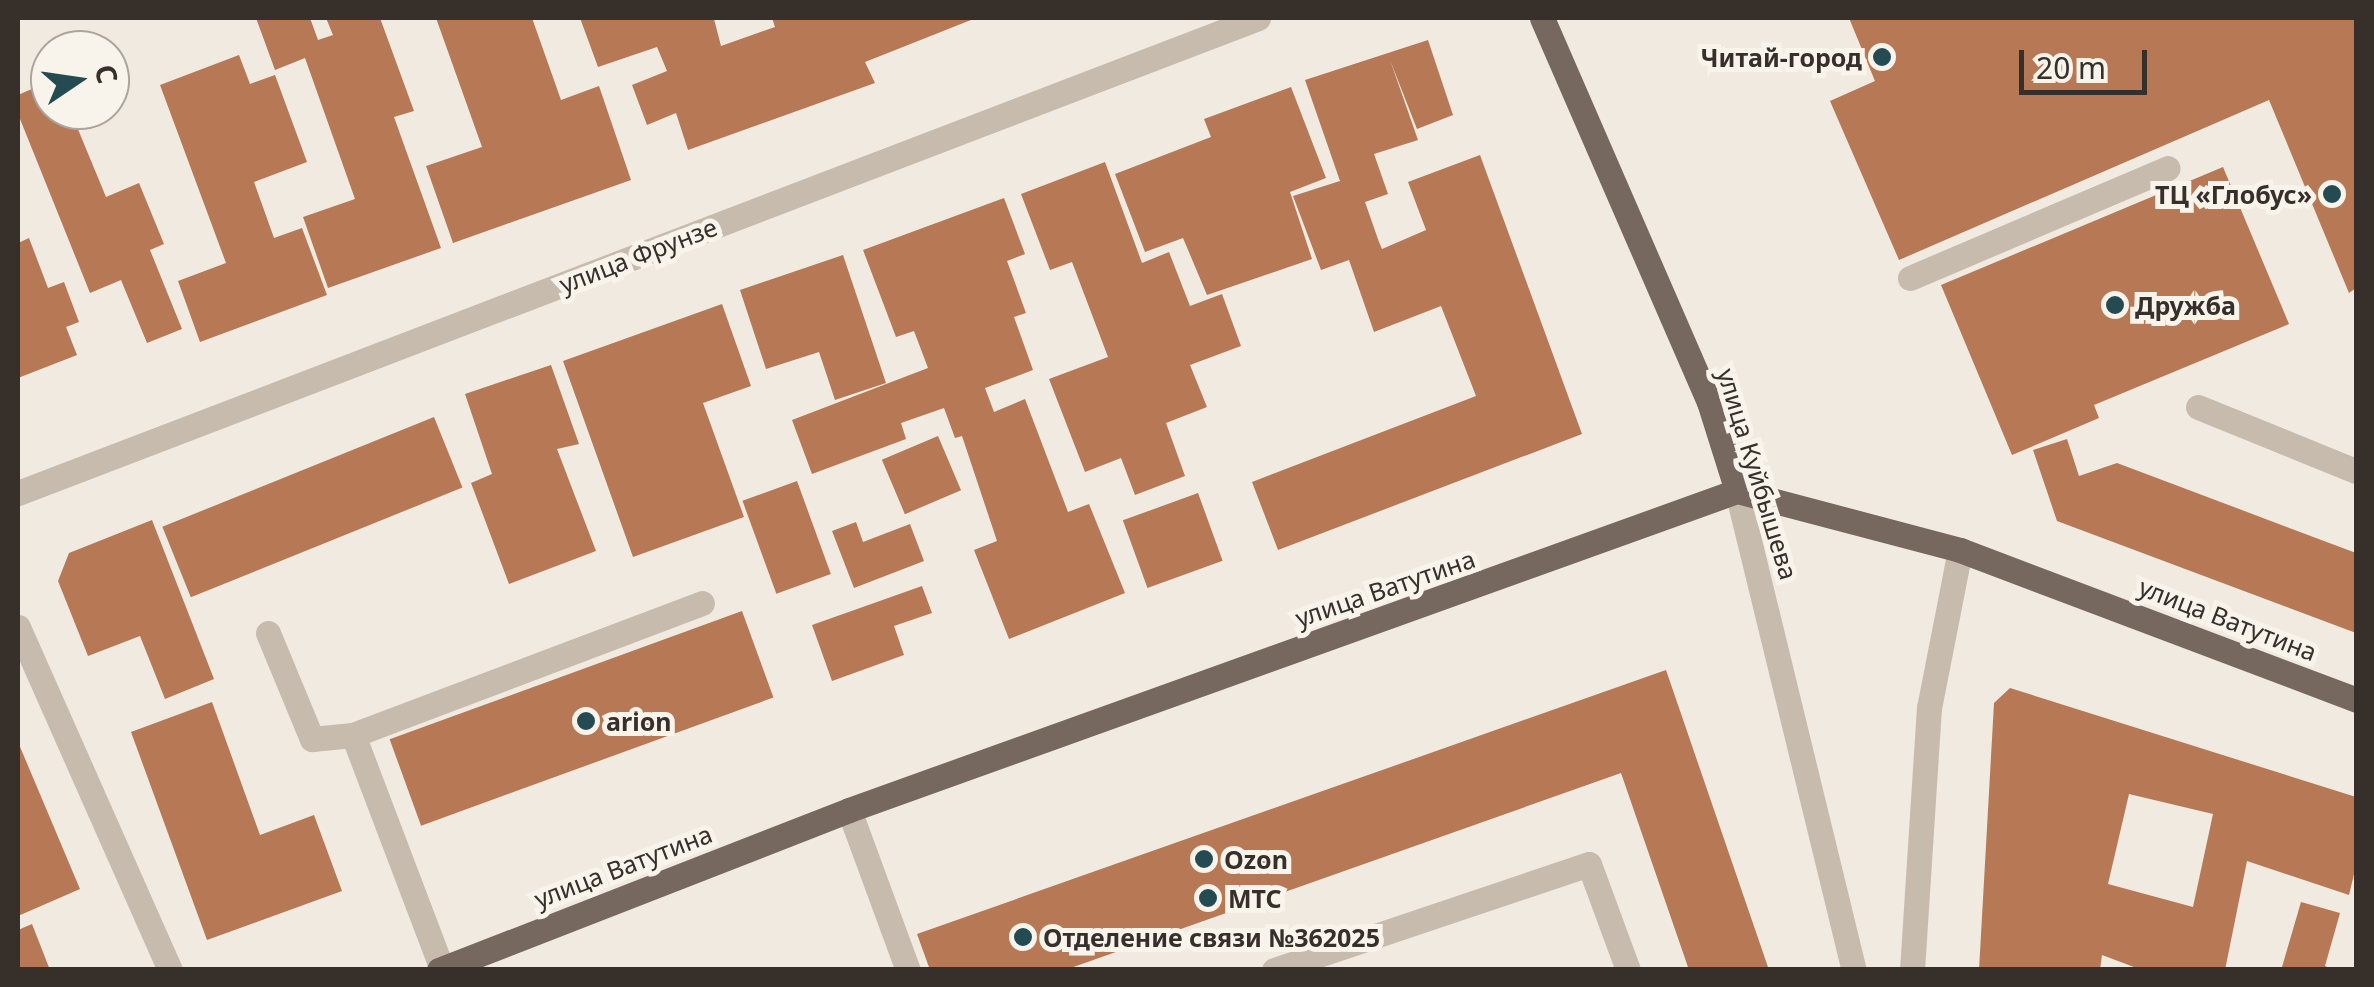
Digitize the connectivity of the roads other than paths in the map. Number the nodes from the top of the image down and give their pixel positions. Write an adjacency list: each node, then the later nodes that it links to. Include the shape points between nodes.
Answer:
1 (1258, 18): 8 (street, улица Фрунзе)
2 (1542, 18): 7 (main road, улица Куйбышева, via 1709,402)
3 (2168, 168): 4 (street)
4 (1910, 278)
5 (2198, 407): 6 (street)
6 (2356, 471)
7 (1738, 491): 9 (main road, улица Ватутина); 15 (main road, улица Ватутина); 21 (street, улица Куйбышева)
8 (18, 494)
9 (1960, 550): 13 (main road, улица Ватутина); 22 (street, via 1929,708)
10 (702, 604): 14 (street)
11 (18, 627): 17 (street)
12 (268, 633): 14 (street, via 312,739)
13 (2356, 700)
14 (353, 735): 16 (street)
15 (849, 810): 16 (main road, улица Ватутина); 18 (street)
16 (440, 969)
17 (170, 970)
18 (908, 970)
19 (1274, 970): 20 (street, via 1590,864)
20 (1628, 970)
21 (1854, 970)
22 (1912, 970)

